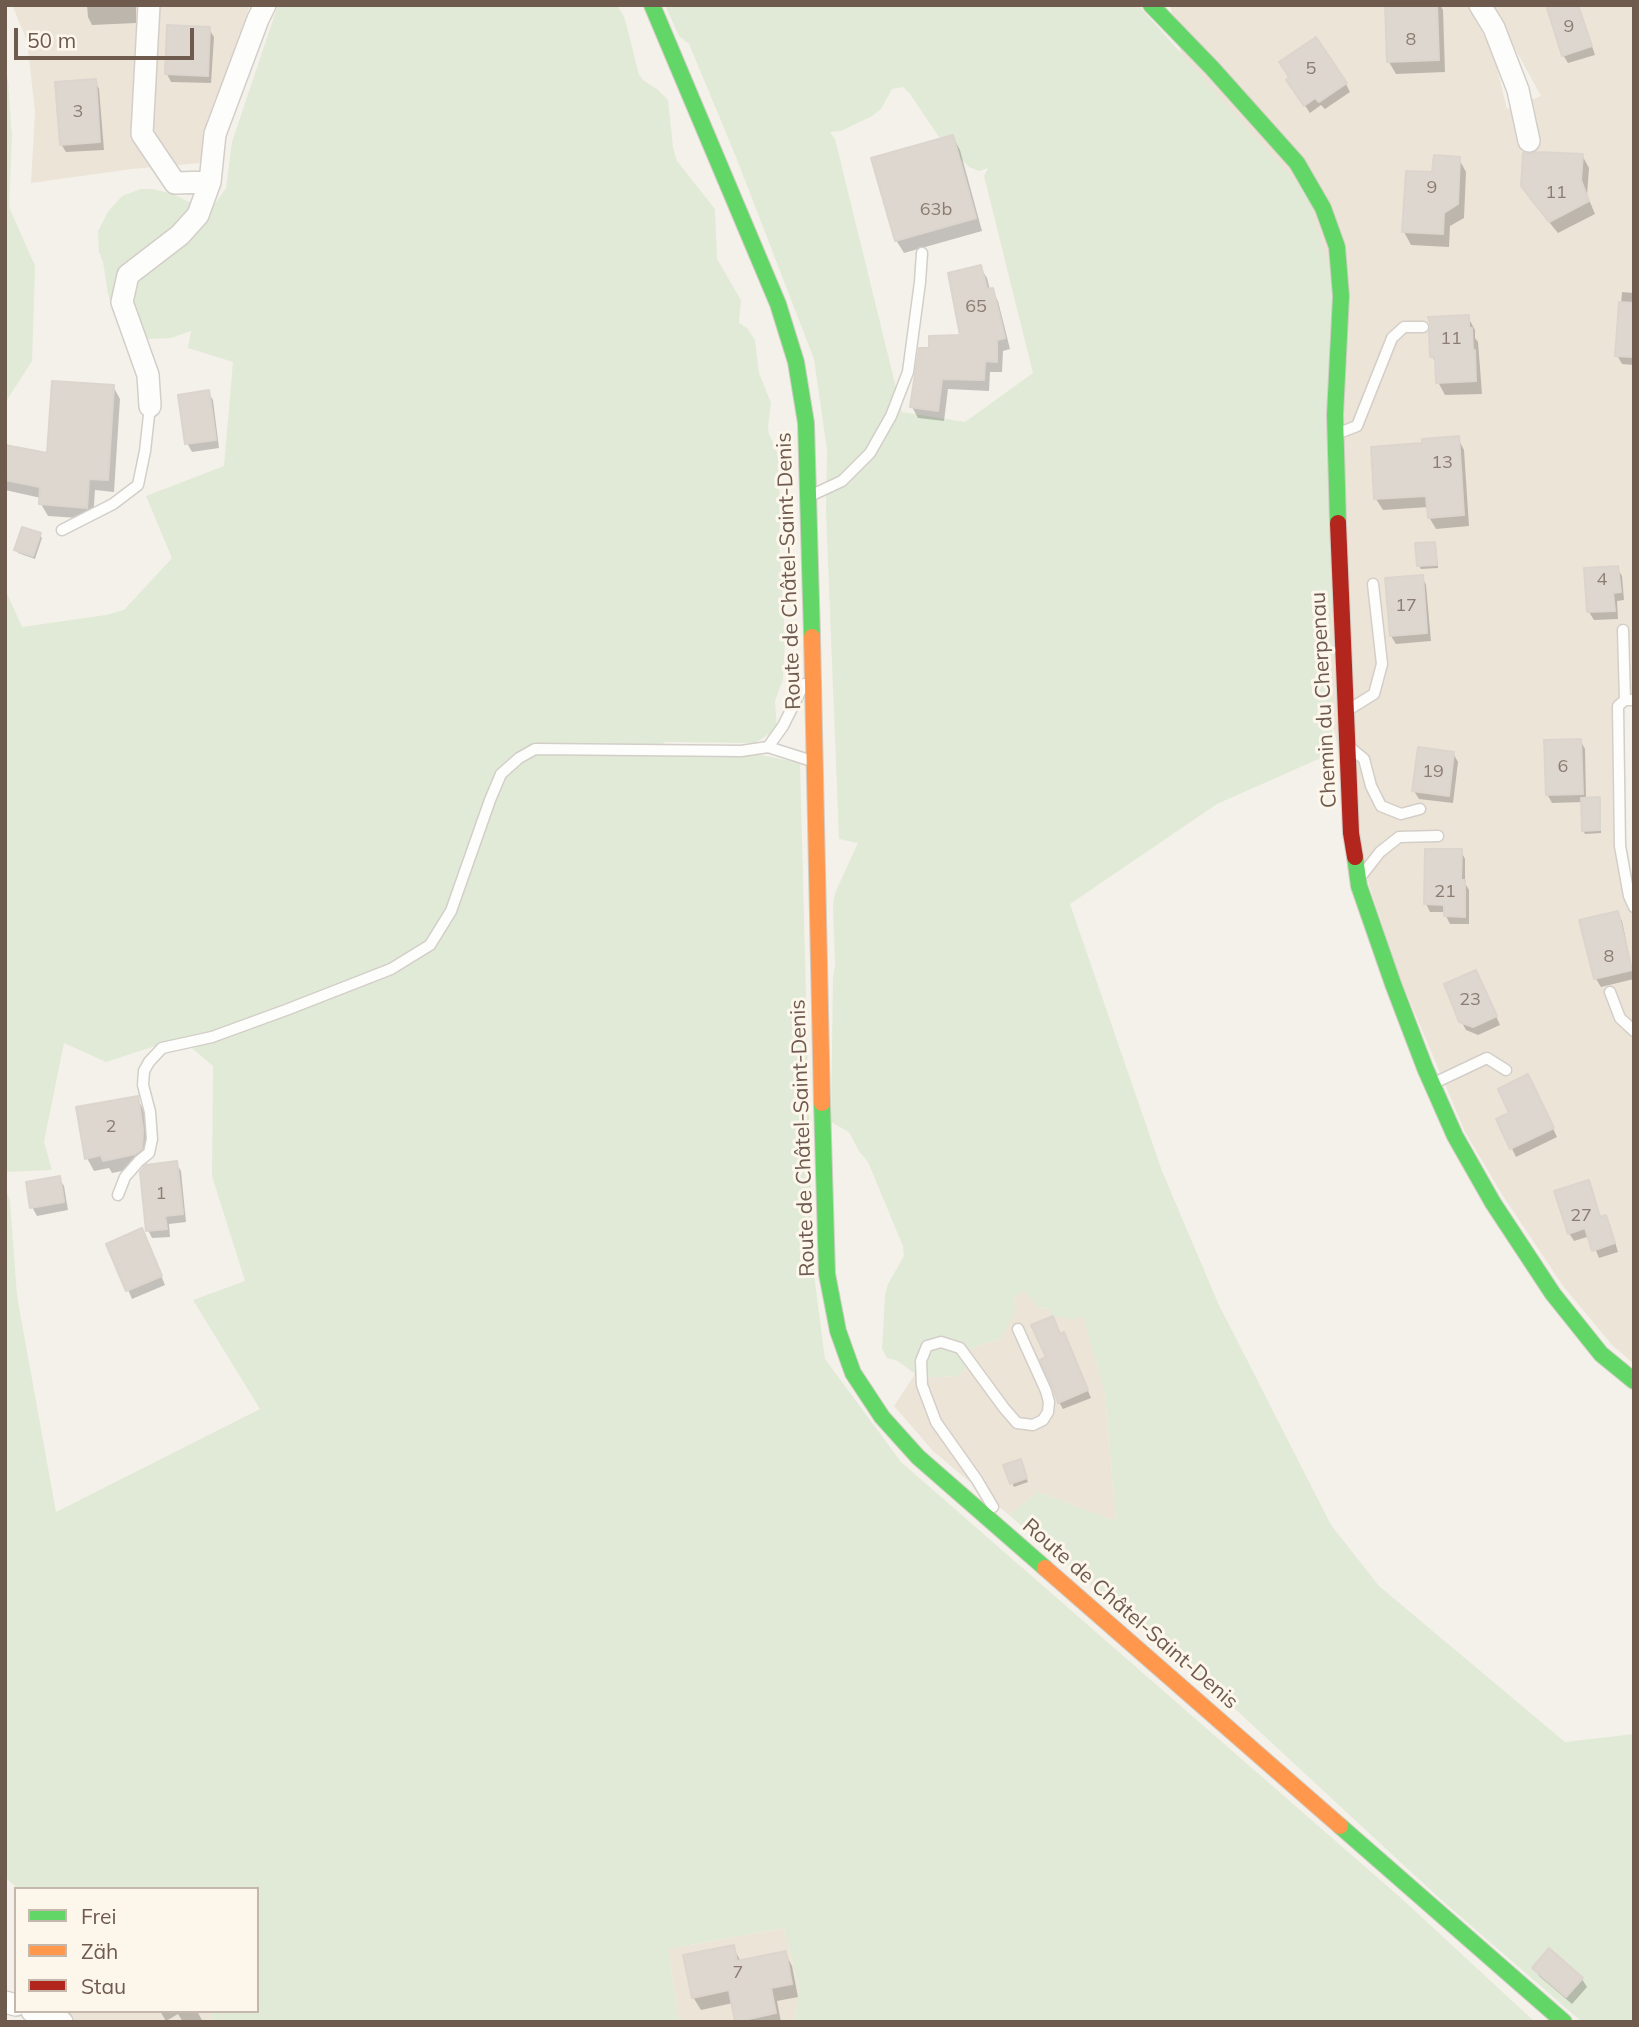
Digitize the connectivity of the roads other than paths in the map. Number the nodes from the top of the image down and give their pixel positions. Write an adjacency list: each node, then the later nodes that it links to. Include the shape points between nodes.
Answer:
1 (149, 5): 7 (street, via 142,134 175,183)
2 (265, 5): 7 (street, via 215,134)
3 (652, 5): 12 (main road, Route de Châtel-Saint-Denis, via 778,304 802,391)
4 (1151, 5): 11 (main road, Chemin du Cherpenau, via 1297,163 1323,208 1337,247 1341,296)
5 (1480, 5): 6 (street, via 1518,90)
6 (1529, 141)
7 (210, 182): 10 (street, via 198,215 128,275 122,302 148,375)
8 (922, 253): 12 (lane, via 908,372 891,416 870,453 842,481)
9 (1423, 327): 11 (lane, via 1404,327 1392,338 1357,426)
10 (150, 406): 13 (lane, via 138,485 113,504)
11 (1336, 434): 18 (main road, Chemin du Cherpenau)
12 (809, 496): 16 (main road, Route de Châtel-Saint-Denis)
13 (62, 530)
14 (1373, 584): 18 (lane, via 1382,664 1374,694)
15 (1623, 630): 17 (lane)
16 (813, 666): 20 (lane); 21 (main road, Route de Châtel-Saint-Denis)
17 (1629, 700): 25 (lane, via 1618,706 1620,846)
18 (1346, 712): 19 (main road, Chemin du Cherpenau)
19 (1347, 745): 22 (lane, via 1364,759 1381,806 1401,814); 24 (main road, Chemin du Cherpenau)
20 (768, 747): 21 (lane); 30 (lane, via 741,751 535,749 519,758 501,774 451,911 429,945 391,969 286,1010 212,1037 162,1048 149,1062 144,1071 152,1139 149,1153 125,1177)
21 (815, 762): 33 (main road, Route de Châtel-Saint-Denis, via 824,1222 827,1274 838,1331 853,1373 882,1417 918,1457)
22 (1420, 809)
23 (1438, 836): 24 (lane, via 1399,838 1380,852)
24 (1358, 880): 29 (main road, Chemin du Cherpenau)
25 (1634, 908)
26 (1610, 992): 27 (lane, via 1620,1018)
27 (1634, 1031)
28 (1506, 1070): 29 (lane, via 1487,1058)
29 (1432, 1084): 32 (main road, Chemin du Cherpenau, via 1493,1203 1553,1294 1601,1354)
30 (118, 1195)
31 (1018, 1329): 33 (lane, via 1049,1402 1043,1420 1033,1425 1017,1423 960,1348 941,1342 927,1346 921,1361 922,1385 936,1422 985,1493)
32 (1634, 1381)
33 (1002, 1530): 36 (main road, Route de Châtel-Saint-Denis)
34 (37, 2013): 35 (street)
35 (62, 2022)
36 (1564, 2022)

